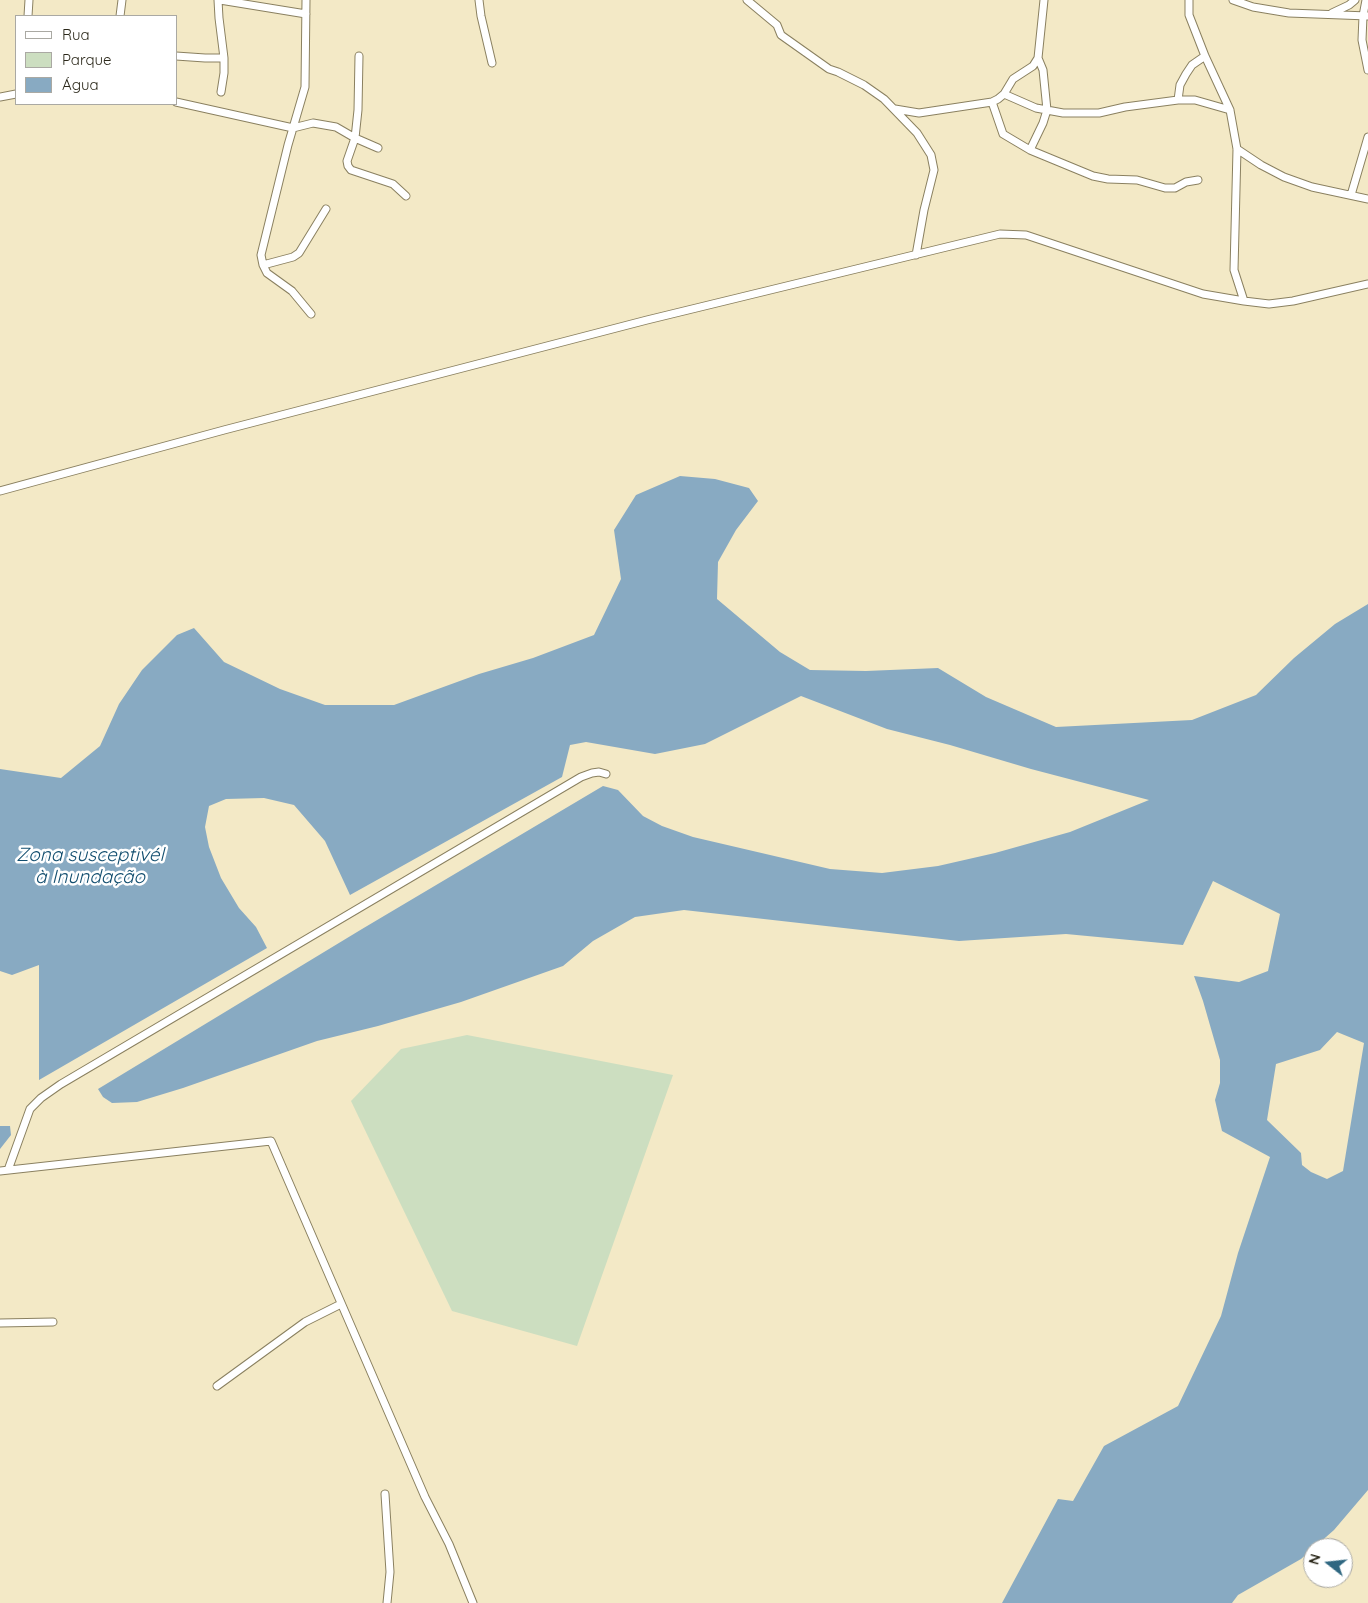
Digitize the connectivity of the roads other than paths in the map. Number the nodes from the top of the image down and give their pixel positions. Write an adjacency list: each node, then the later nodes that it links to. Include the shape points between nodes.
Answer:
1 (29, 0): 14 (street)
2 (122, 0): 15 (street)
3 (219, 0): 12 (street); 20 (street)
4 (306, 0): 12 (street)
5 (480, 0): 22 (street)
6 (747, 0): 31 (street, via 777,25 781,35 829,69 864,85)
7 (1044, 0): 21 (street)
8 (1189, 0): 19 (street, via 1189,15)
9 (1233, 0): 13 (street, via 1253,7)
10 (1355, 0): 13 (street)
11 (1366, 0): 16 (street)
12 (306, 14): 34 (street, via 306,80)
13 (1329, 14): 16 (street)
14 (28, 15)
15 (120, 15)
16 (1365, 16): 23 (street, via 1362,40)
17 (178, 56): 20 (street)
18 (359, 56): 36 (street)
19 (1205, 56): 28 (street, via 1186,74); 33 (street)
20 (224, 58): 24 (street)
21 (1038, 58): 26 (street, via 1033,66 1013,79); 32 (street, via 1044,70)
22 (492, 63)
23 (1368, 70)
24 (221, 92)
25 (15, 94): 27 (street)
26 (1004, 94): 30 (street); 32 (street)
27 (0, 97)
28 (1178, 100): 32 (street, via 1099,113); 33 (street, via 1195,100)
29 (178, 102): 34 (street)
30 (992, 102): 31 (street, via 919,113); 39 (street, via 1003,134)
31 (895, 109): 45 (street, via 917,133 931,155 934,170)
32 (1047, 110): 39 (street)
33 (1230, 110): 38 (street)
34 (293, 128): 36 (street, via 313,123 336,127); 46 (street, via 261,255)
35 (1368, 137): 41 (street)
36 (355, 138): 37 (street); 42 (street, via 347,161 351,170 393,184)
37 (378, 148)
38 (1237, 149): 41 (street, via 1284,177); 48 (street, via 1234,270)
39 (1030, 150): 40 (street, via 1108,179 1137,180 1165,188)
40 (1198, 180)
41 (1351, 195): 43 (street)
42 (406, 196)
43 (1368, 199)
44 (326, 209): 46 (street, via 299,253 293,258)
45 (916, 254): 48 (street, via 1000,234 1026,235 1203,294); 50 (street, via 647,320)
46 (263, 265): 49 (street, via 267,272 292,291)
47 (1368, 284): 48 (street, via 1293,301 1269,304)
48 (1244, 302)
49 (311, 314)
50 (0, 491)
51 (606, 774): 52 (street, via 599,772 581,777 61,1084 30,1110)
52 (4, 1170): 53 (street, via 271,1141)
53 (340, 1304): 56 (street, via 305,1322); 59 (street)
54 (53, 1322): 55 (street)
55 (0, 1323)
56 (217, 1386)
57 (385, 1494): 58 (street, via 390,1572)
58 (387, 1603)
59 (474, 1603)

